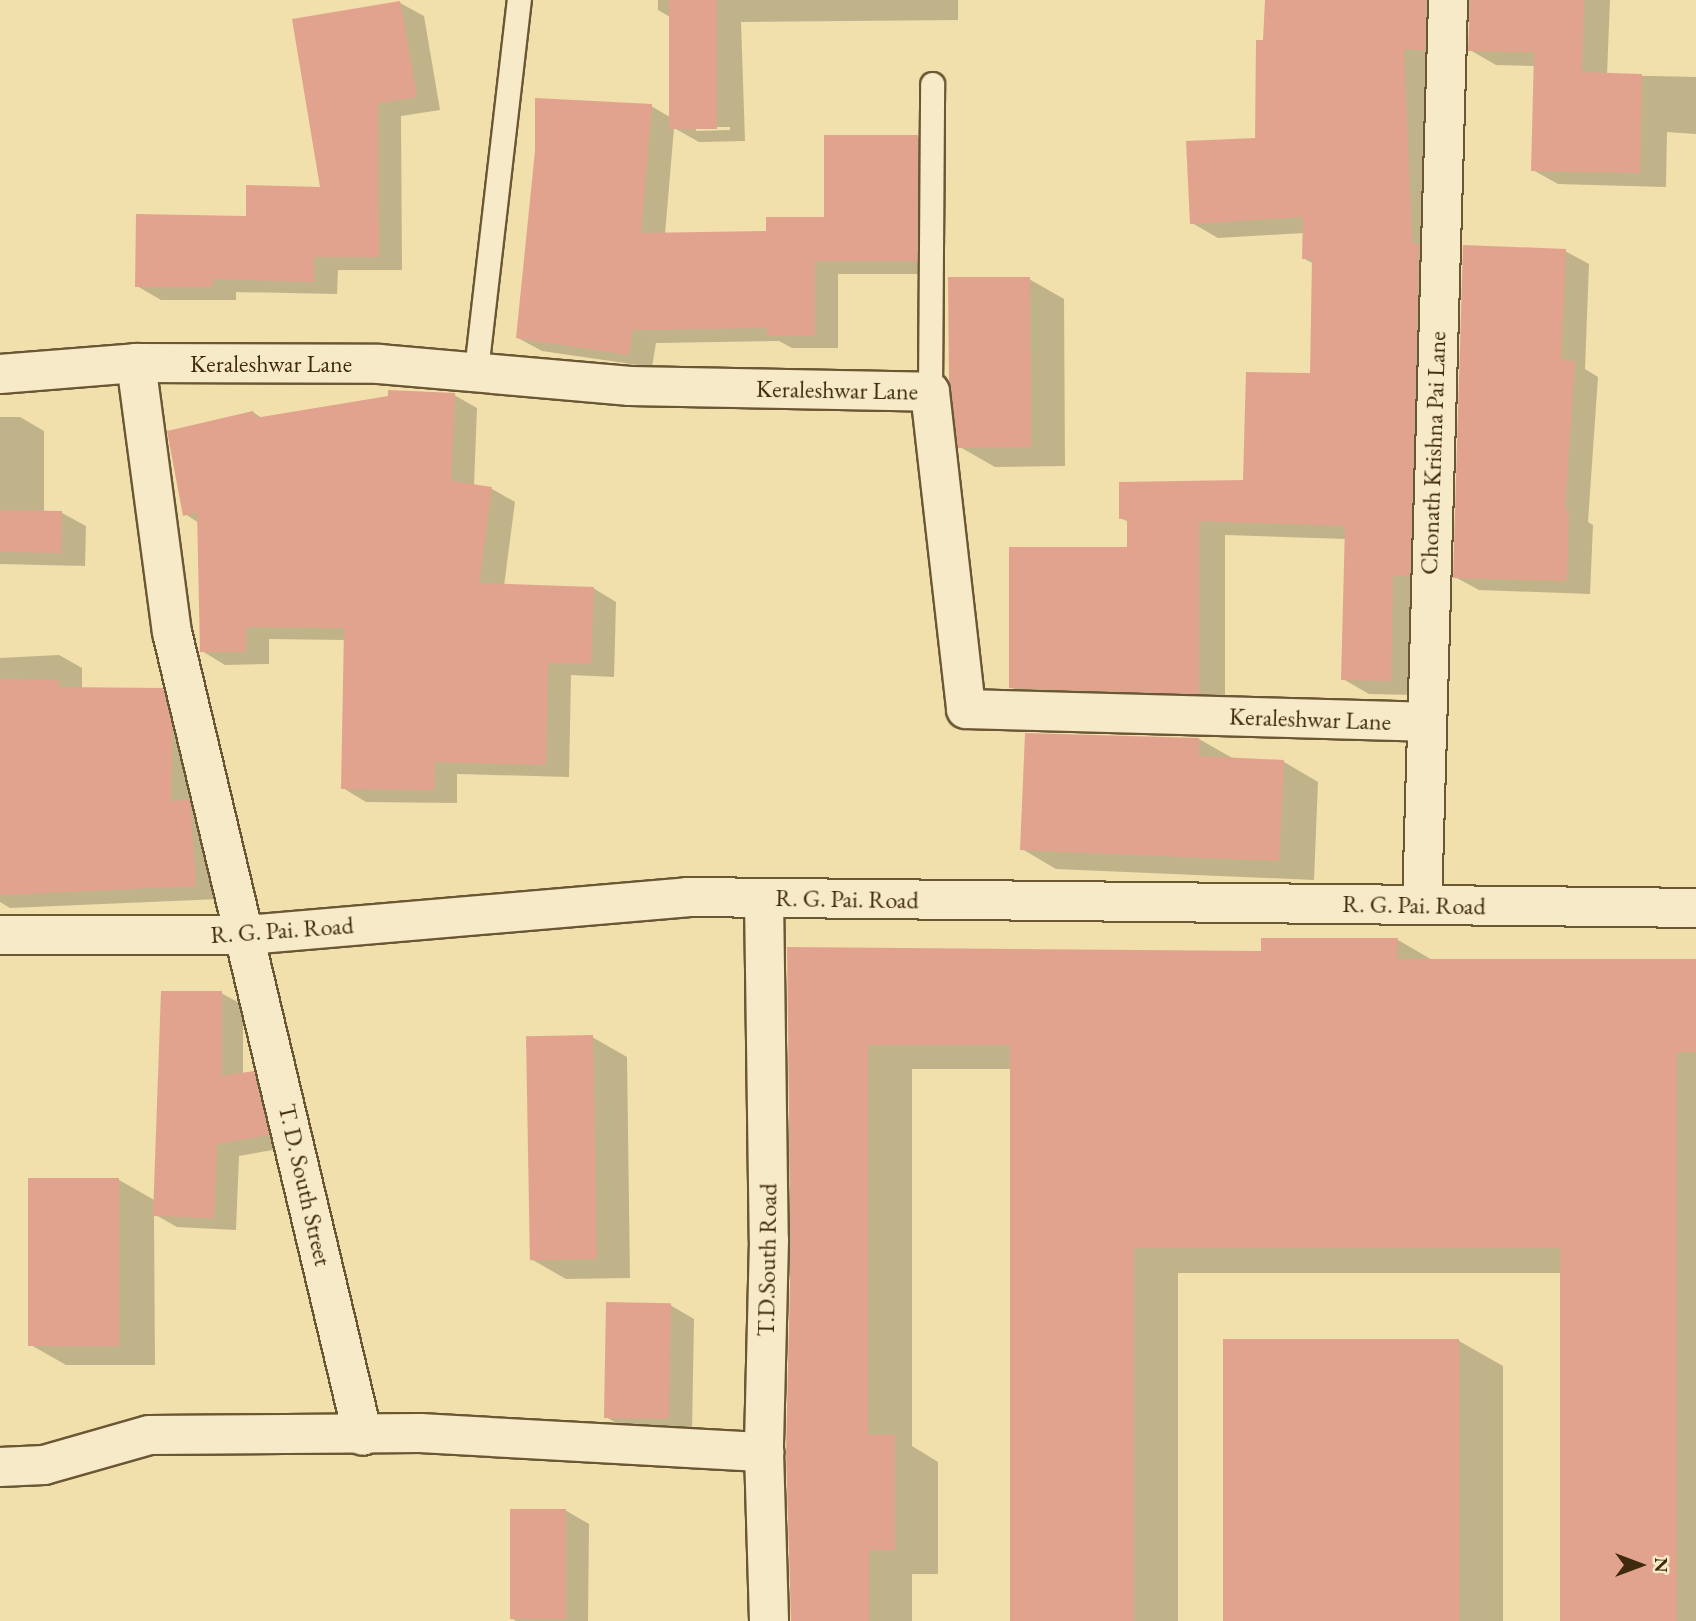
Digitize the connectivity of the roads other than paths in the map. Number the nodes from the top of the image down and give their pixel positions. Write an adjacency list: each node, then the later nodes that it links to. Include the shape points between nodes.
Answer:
1 (519, 0): 5 (lane)
2 (1448, 0): 8 (street, Chonath Krishna Pai Lane)
3 (932, 84): 7 (lane)
4 (136, 363): 5 (street, Keraleshwar Lane, via 379,364); 6 (street, Keraleshwar Lane); 13 (street, via 172,632)
5 (476, 370): 7 (street, Keraleshwar Lane, via 630,386)
6 (0, 374)
7 (930, 392): 8 (street, Keraleshwar Lane, via 966,709)
8 (1424, 722): 10 (street, Chonath Krishna Pai Lane)
9 (764, 898): 10 (street, R. G. Pai. Road); 13 (street, R. G. Pai. Road, via 687,897); 15 (street, T.D.South Road, via 769,1240)
10 (1422, 905): 11 (street, R. G. Pai. Road)
11 (1696, 908)
12 (0, 935): 13 (street, R. G. Pai. Road)
13 (247, 935): 14 (street, T. D. South Street)
14 (363, 1436): 15 (street, via 421,1433); 16 (street, via 149,1435 44,1465)
15 (764, 1452): 17 (street, T.D.South Road)
16 (0, 1467)
17 (769, 1621)

